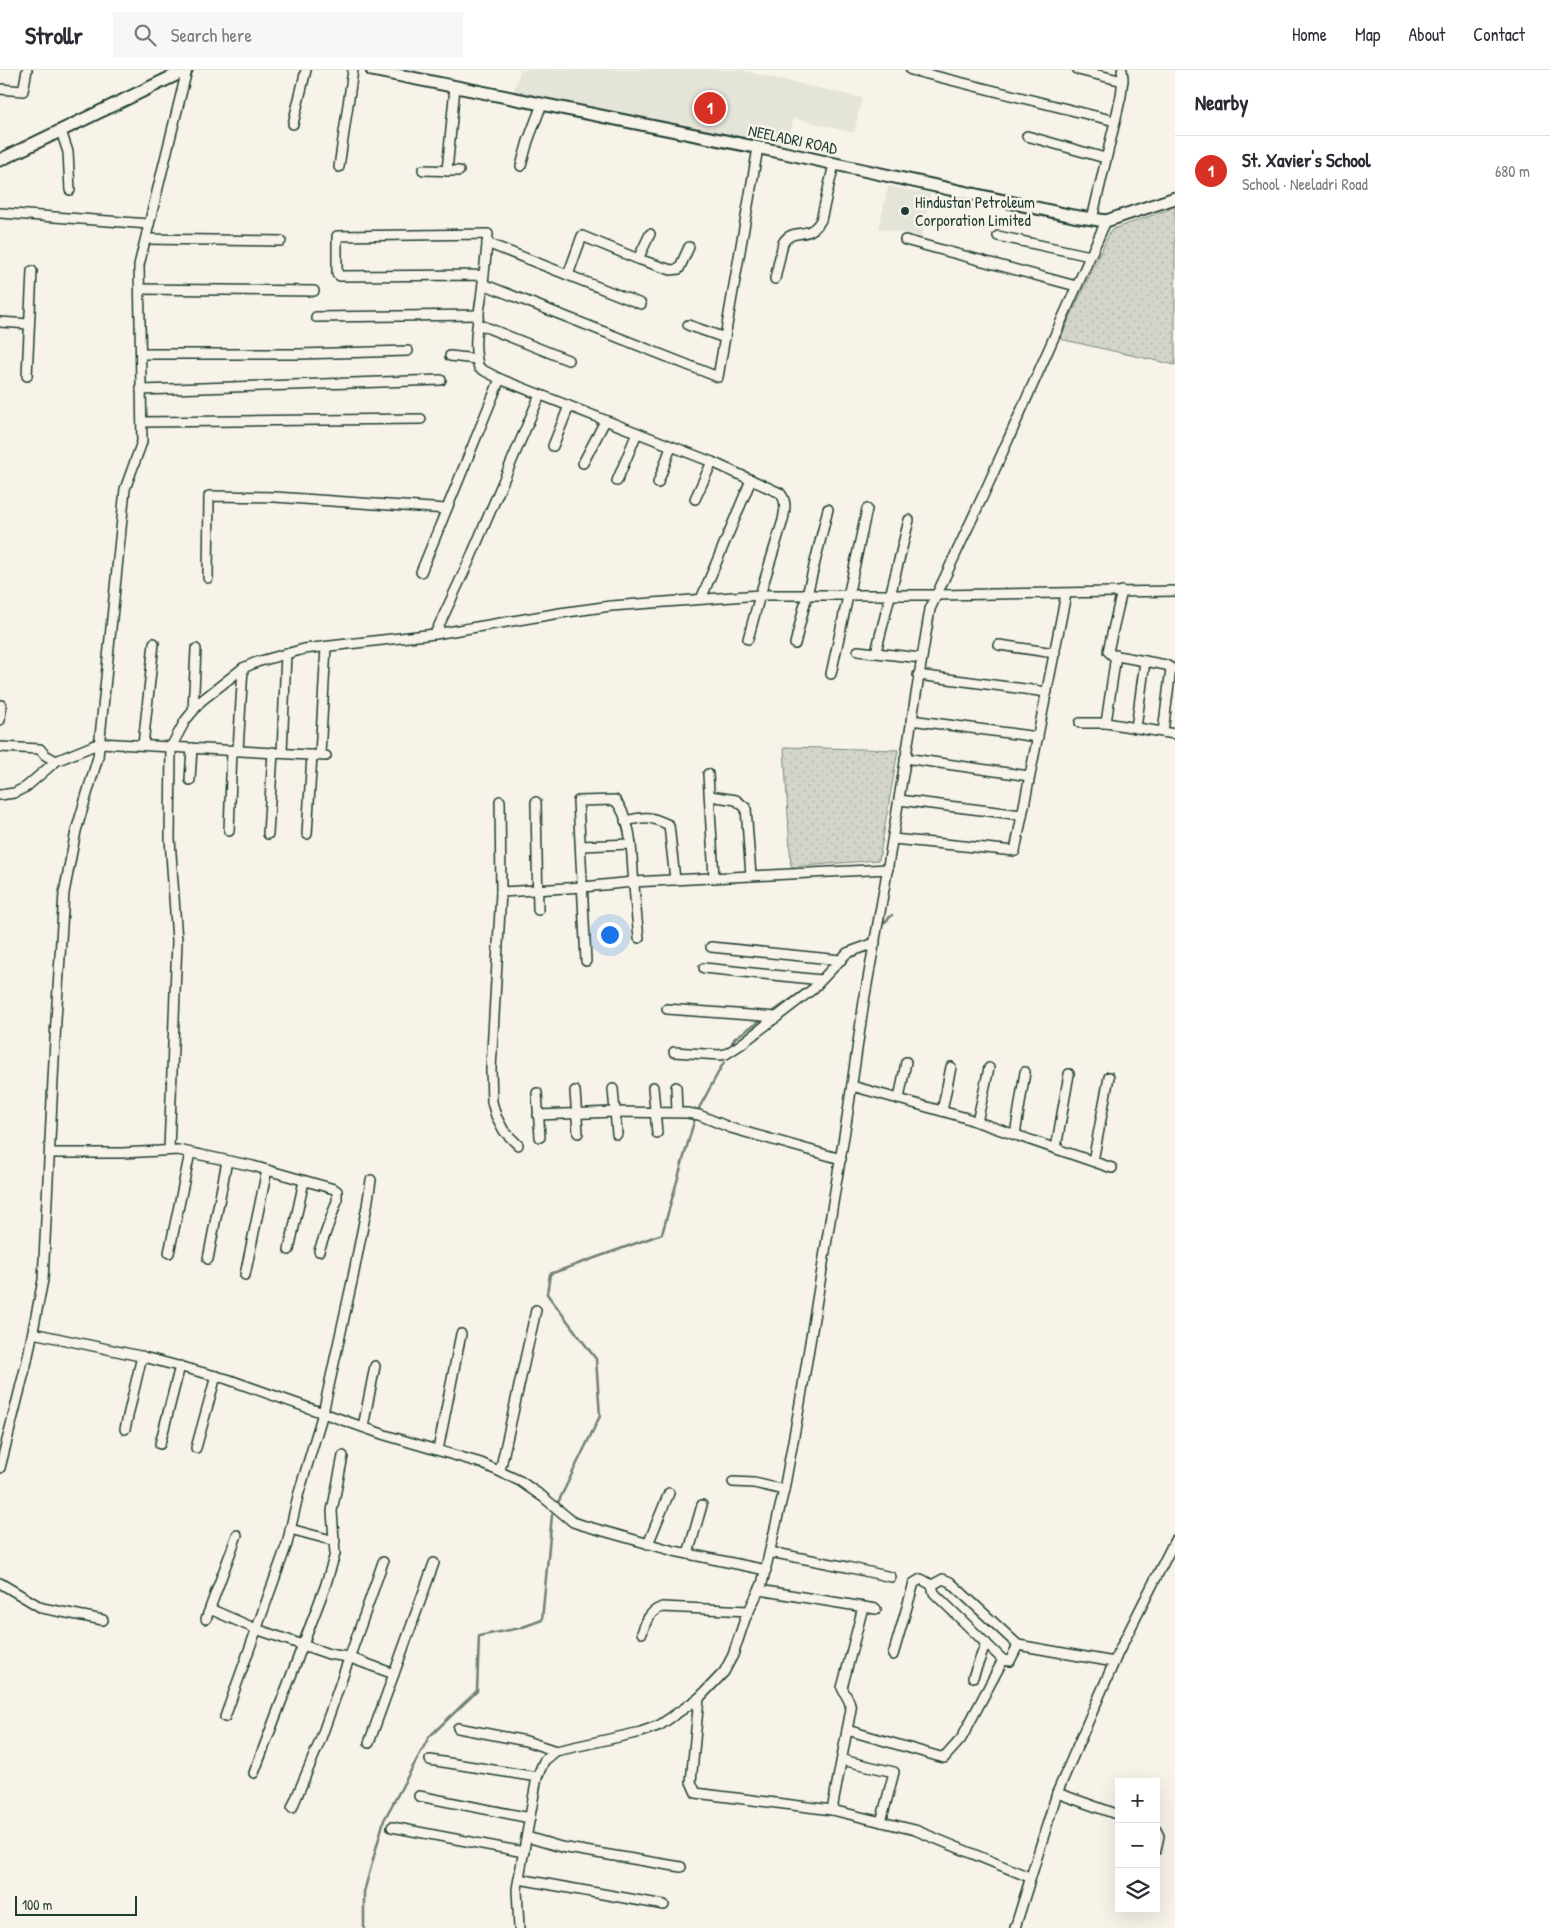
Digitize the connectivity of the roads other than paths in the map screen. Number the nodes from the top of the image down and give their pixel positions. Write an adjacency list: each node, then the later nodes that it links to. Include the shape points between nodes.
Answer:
1 (27, 70): 11 (street, via 23,91)
2 (186, 70): 15 (main road); 31 (street)
3 (306, 70): 14 (street)
4 (353, 70): 22 (street)
5 (372, 70): 10 (main road, NEELADRI ROAD)
6 (911, 70): 13 (street)
7 (1078, 70): 9 (street)
8 (1122, 70): 9 (street)
9 (1123, 82): 13 (street)
10 (455, 87): 12 (main road, NEELADRI ROAD); 24 (street)
11 (0, 89)
12 (542, 104): 17 (main road, NEELADRI ROAD); 21 (street)
13 (1115, 121): 18 (street)
14 (293, 124)
15 (61, 131): 19 (main road); 26 (street, via 68,152)
16 (1027, 136): 18 (street)
17 (758, 148): 20 (main road, NEELADRI ROAD); 54 (street)
18 (1106, 158): 29 (street)
19 (0, 160)
20 (834, 164): 29 (main road, NEELADRI ROAD); 43 (street, via 816,228 790,234 786,238)
21 (521, 166)
22 (339, 168)
23 (423, 170): 24 (street)
24 (447, 171): 25 (street)
25 (459, 171)
26 (70, 190)
27 (1175, 198): 30 (main road, NEELADRI ROAD)
28 (0, 213): 31 (street)
29 (1092, 219): 30 (main road, NEELADRI ROAD)
30 (1106, 221): 39 (street)
31 (149, 224): 34 (street)
32 (650, 234): 40 (street)
33 (998, 236): 39 (street)
34 (146, 239): 36 (street); 46 (street, via 139,265)
35 (905, 240): 45 (street)
36 (281, 241)
37 (487, 243): 42 (street); 44 (street); 44 (street, via 488,234 337,236 337,274 340,276)
38 (689, 247): 40 (street, via 679,268 671,270)
39 (1090, 256): 45 (street)
40 (638, 260): 42 (street, via 582,236)
41 (32, 271): 52 (street)
42 (568, 275): 48 (street)
43 (775, 279)
44 (483, 280): 50 (street); 54 (street, via 718,377)
45 (1076, 286): 90 (street)
46 (140, 288): 47 (street); 56 (street)
47 (314, 291)
48 (641, 304)
49 (316, 317): 50 (street)
50 (478, 320): 58 (street); 59 (street)
51 (0, 322): 52 (street)
52 (29, 324): 60 (street)
53 (688, 325): 54 (street)
54 (725, 338)
55 (408, 351): 56 (street)
56 (141, 354): 63 (street)
57 (450, 356): 58 (street)
58 (476, 359): 61 (street, via 479,368)
59 (568, 360)
60 (27, 376)
61 (500, 379): 64 (street); 78 (street)
62 (441, 380): 63 (street)
63 (141, 390): 68 (street)
64 (540, 395): 65 (street); 93 (street)
65 (569, 406): 67 (street); 70 (street)
66 (421, 419): 68 (street)
67 (605, 421): 69 (street); 73 (street)
68 (142, 422): 121 (street, via 142,442 125,488)
69 (637, 433): 71 (street); 75 (street)
70 (553, 446)
71 (671, 447): 72 (street); 76 (street)
72 (712, 462): 74 (street); 77 (street)
73 (583, 463)
74 (751, 480): 88 (street, via 780,493 786,508); 92 (street)
75 (617, 481)
76 (658, 483)
77 (695, 499)
78 (446, 508): 82 (street); 83 (street, via 209,496)
79 (828, 509): 86 (street)
80 (867, 509): 91 (street)
81 (909, 520): 89 (street)
82 (421, 572)
83 (208, 578)
84 (1122, 591): 85 (street); 87 (street); 104 (street, via 1108,648 1110,654)
85 (1175, 591)
86 (807, 594): 88 (street); 91 (street); 96 (street)
87 (1066, 594): 90 (street); 103 (street)
88 (760, 595): 92 (street); 94 (street)
89 (890, 595): 90 (street); 91 (street); 101 (street)
90 (937, 595): 105 (street, via 930,609)
91 (847, 596): 108 (street)
92 (701, 599): 93 (street, via 611,606)
93 (435, 634): 98 (street)
94 (748, 639)
95 (154, 643): 122 (street)
96 (795, 644)
97 (999, 645): 103 (street)
98 (326, 647): 102 (street); 128 (street)
99 (196, 649): 112 (street)
100 (858, 651): 101 (street)
101 (876, 652): 105 (street)
102 (286, 654): 107 (street); 127 (street)
103 (1054, 654): 110 (street)
104 (1116, 655): 106 (street); 116 (street)
105 (921, 658): 109 (street)
106 (1145, 661): 117 (street); 118 (street, via 1172,668)
107 (243, 668): 112 (street); 126 (street)
108 (831, 674)
109 (918, 674): 110 (street); 114 (street)
110 (1047, 692): 120 (street)
111 (1, 705): 113 (street)
112 (193, 711): 123 (street)
113 (0, 720)
114 (911, 720): 120 (street); 129 (street)
115 (1080, 723): 116 (street)
116 (1106, 723): 117 (street)
117 (1136, 728): 118 (street)
118 (1164, 732): 119 (street)
119 (1175, 734)
120 (1038, 737): 132 (street)
121 (100, 744): 122 (street); 130 (street); 194 (street, via 76,831 64,893)
122 (143, 745): 123 (street)
123 (171, 747): 125 (street); 193 (street, via 170,839 177,941)
124 (0, 748): 130 (street, via 40,749)
125 (192, 748): 126 (street); 133 (street)
126 (235, 750): 127 (street); 141 (street)
127 (277, 752): 128 (street); 142 (street)
128 (319, 755): 143 (street)
129 (905, 758): 132 (street); 136 (street)
130 (56, 761): 134 (street, via 26,788)
131 (708, 774): 135 (street)
132 (1030, 776): 139 (street)
133 (190, 780)
134 (0, 795)
135 (710, 796): 148 (street, via 736,800 746,808); 149 (street)
136 (899, 800): 139 (street); 144 (street)
137 (500, 801): 154 (street)
138 (536, 802): 153 (street)
139 (1022, 816): 144 (street, via 1015,851)
140 (625, 821): 145 (street); 146 (street, via 623,810 615,800 578,802); 150 (street, via 654,818 669,825)
141 (229, 831)
142 (268, 834)
143 (307, 834)
144 (893, 838): 147 (street)
145 (631, 844): 146 (street); 151 (street)
146 (581, 846): 152 (street)
147 (888, 869): 148 (street); 157 (street)
148 (751, 876): 149 (street)
149 (714, 878): 150 (street)
150 (675, 880): 151 (street)
151 (633, 882): 152 (street); 156 (street)
152 (583, 888): 153 (street); 159 (street)
153 (538, 891): 154 (street); 155 (street)
154 (501, 892): 191 (street, via 492,1102 504,1131)
155 (538, 910)
156 (639, 938)
157 (875, 943): 160 (street, via 853,949); 172 (street)
158 (711, 947): 160 (street)
159 (586, 961)
160 (840, 961): 162 (street)
161 (704, 968): 162 (street)
162 (819, 980): 164 (street, via 813,989)
163 (667, 1008): 164 (street)
164 (777, 1017): 165 (street, via 726,1054)
165 (674, 1052)
166 (906, 1062): 178 (street)
167 (951, 1068): 179 (street)
168 (989, 1068): 185 (street)
169 (1025, 1072): 189 (street)
170 (1069, 1074): 192 (street)
171 (1109, 1077): 198 (street)
172 (852, 1086): 178 (street); 196 (street)
173 (653, 1087): 181 (street)
174 (676, 1087): 182 (street)
175 (613, 1089): 180 (street)
176 (575, 1091): 183 (street)
177 (537, 1093): 184 (street)
178 (898, 1099): 179 (street)
179 (942, 1111): 185 (street)
180 (614, 1112): 181 (street); 183 (street); 188 (street)
181 (654, 1112): 182 (street); 187 (street)
182 (677, 1112): 196 (street, via 699,1115 730,1128)
183 (576, 1113): 184 (street); 186 (street)
184 (538, 1115): 190 (street)
185 (977, 1122): 189 (street)
186 (578, 1133)
187 (657, 1133)
188 (617, 1134)
189 (1016, 1135): 192 (street)
190 (540, 1137)
191 (518, 1145)
192 (1056, 1148): 198 (street)
193 (169, 1150): 194 (street); 195 (street)
194 (50, 1153): 209 (street, via 43,1280)
195 (190, 1153): 197 (street); 205 (street)
196 (840, 1160): 225 (street)
197 (227, 1161): 200 (street); 206 (street)
198 (1093, 1161): 199 (street)
199 (1112, 1168)
200 (267, 1170): 201 (street); 207 (street)
201 (304, 1180): 203 (street); 204 (street, via 337,1191 337,1201)
202 (371, 1180): 215 (street)
203 (289, 1250)
204 (319, 1251)
205 (169, 1253)
206 (208, 1259)
207 (245, 1275)
208 (536, 1310): 223 (street)
209 (33, 1333): 211 (street); 222 (street)
210 (461, 1334): 220 (street)
211 (142, 1356): 212 (street); 217 (street)
212 (180, 1366): 214 (street); 218 (street)
213 (375, 1366): 216 (street)
214 (216, 1376): 215 (street); 219 (street)
215 (323, 1413): 216 (street); 228 (street)
216 (363, 1427): 220 (street)
217 (125, 1429)
218 (160, 1444)
219 (196, 1448)
220 (438, 1450): 223 (street)
221 (343, 1456): 231 (street, via 332,1511)
222 (0, 1468)
223 (500, 1471): 232 (street, via 520,1481 582,1525)
224 (733, 1482): 225 (street)
225 (784, 1490): 233 (street)
226 (669, 1494): 232 (street)
227 (702, 1505): 234 (street)
228 (290, 1529): 231 (street); 248 (street)
229 (237, 1535): 243 (street)
230 (1175, 1540): 256 (street)
231 (335, 1541): 251 (street, via 335,1554 325,1587)
232 (648, 1544): 234 (street)
233 (770, 1552): 237 (street); 238 (street)
234 (688, 1554): 237 (street)
235 (383, 1562): 254 (street)
236 (434, 1563): 257 (street)
237 (766, 1570): 241 (street)
238 (891, 1577)
239 (0, 1583): 247 (street, via 42,1608)
240 (932, 1585): 250 (street, via 934,1593); 252 (street, via 943,1579 950,1582); 253 (street, via 921,1579 914,1583)
241 (759, 1590): 242 (street); 245 (street)
242 (864, 1607): 244 (street); 262 (street, via 842,1688 851,1709)
243 (210, 1609): 246 (street); 248 (street)
244 (876, 1609)
245 (749, 1611): 249 (street, via 662,1607 647,1619); 259 (street, via 724,1672)
246 (206, 1619)
247 (103, 1620)
248 (256, 1629): 251 (street); 260 (street)
249 (642, 1633)
250 (986, 1643): 255 (street); 258 (street)
251 (302, 1645): 254 (street); 267 (street)
252 (1018, 1645): 255 (street, via 1010,1661); 256 (street)
253 (893, 1655)
254 (348, 1657): 257 (street); 271 (street, via 320,1741)
255 (1003, 1660): 262 (street, via 961,1739 944,1758)
256 (1114, 1662): 269 (street)
257 (394, 1674): 263 (street)
258 (973, 1677)
259 (700, 1698): 264 (street, via 647,1730); 272 (street, via 691,1782 696,1793)
260 (225, 1717)
261 (458, 1728): 264 (street, via 526,1741)
262 (848, 1730): 266 (street)
263 (369, 1742)
264 (556, 1751): 268 (street, via 544,1761)
265 (430, 1760): 268 (street)
266 (842, 1760): 272 (street); 275 (street, via 894,1772)
267 (254, 1773)
268 (537, 1777): 274 (street)
269 (1057, 1793): 273 (street); 280 (street)
270 (419, 1796): 274 (street)
271 (292, 1808)
272 (832, 1810): 275 (street)
273 (1115, 1814)
274 (530, 1818): 277 (street)
275 (881, 1822): 280 (street, via 915,1830)
276 (392, 1827): 278 (street)
277 (527, 1837): 278 (street); 279 (street, via 561,1847)
278 (524, 1852): 281 (street)
279 (681, 1867)
280 (1029, 1877): 284 (street)
281 (519, 1879): 282 (street); 283 (street)
282 (664, 1905)
283 (519, 1928)
284 (1015, 1928)

